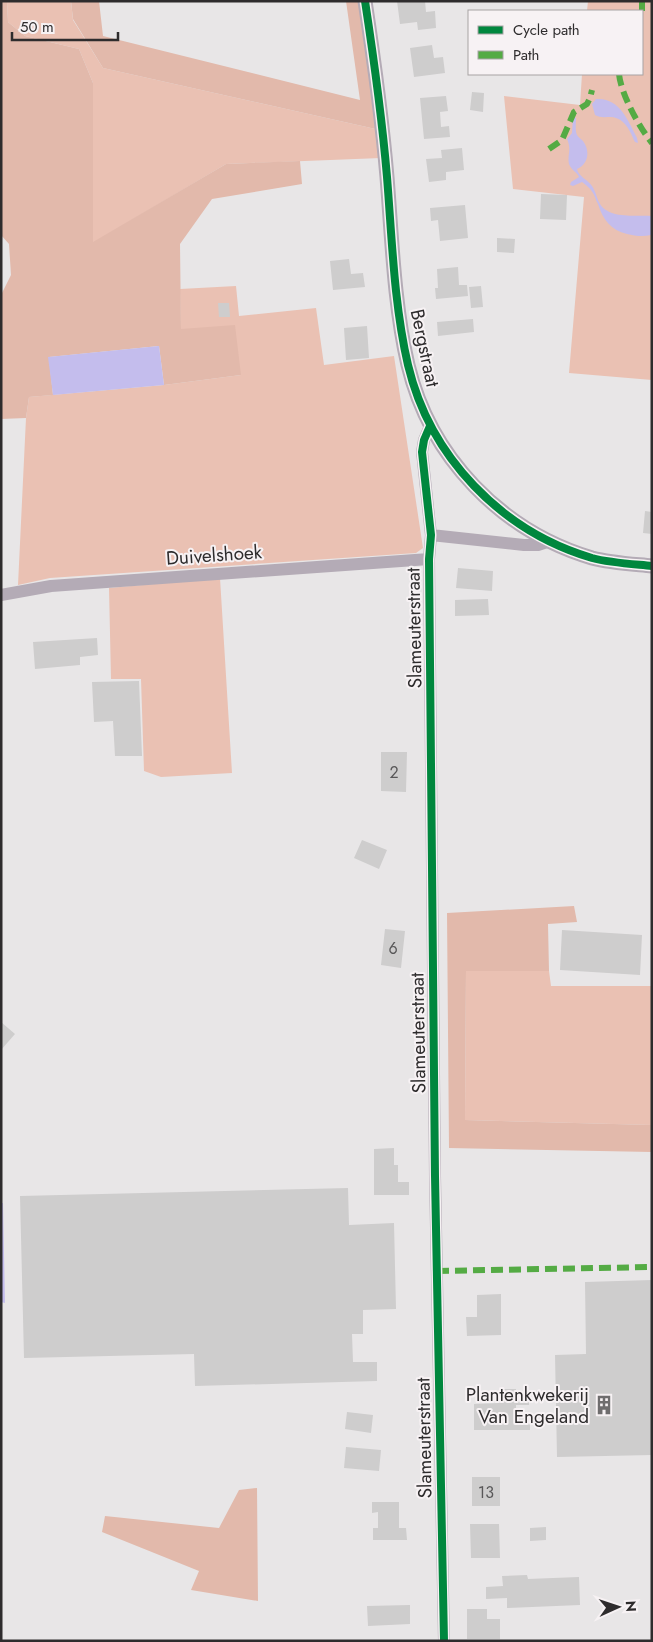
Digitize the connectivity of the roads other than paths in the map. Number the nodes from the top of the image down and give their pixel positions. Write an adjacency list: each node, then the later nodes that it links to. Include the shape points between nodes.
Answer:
1 (365, 1): 2 (street, Bergstraat, via 385,150 403,337 408,366)
2 (430, 426): 3 (street, Slameuterstraat, via 422,452); 4 (street, Bergstraat, via 471,484 510,518)
3 (431, 534): 4 (street, via 538,546); 5 (street, Slameuterstraat)
4 (547, 542): 6 (street, Bergstraat, via 594,559)
5 (429, 558): 7 (street, Duivelshoek, via 51,586); 8 (street, Slameuterstraat, via 435,1176)
6 (652, 566)
7 (1, 595)
8 (444, 1641)

